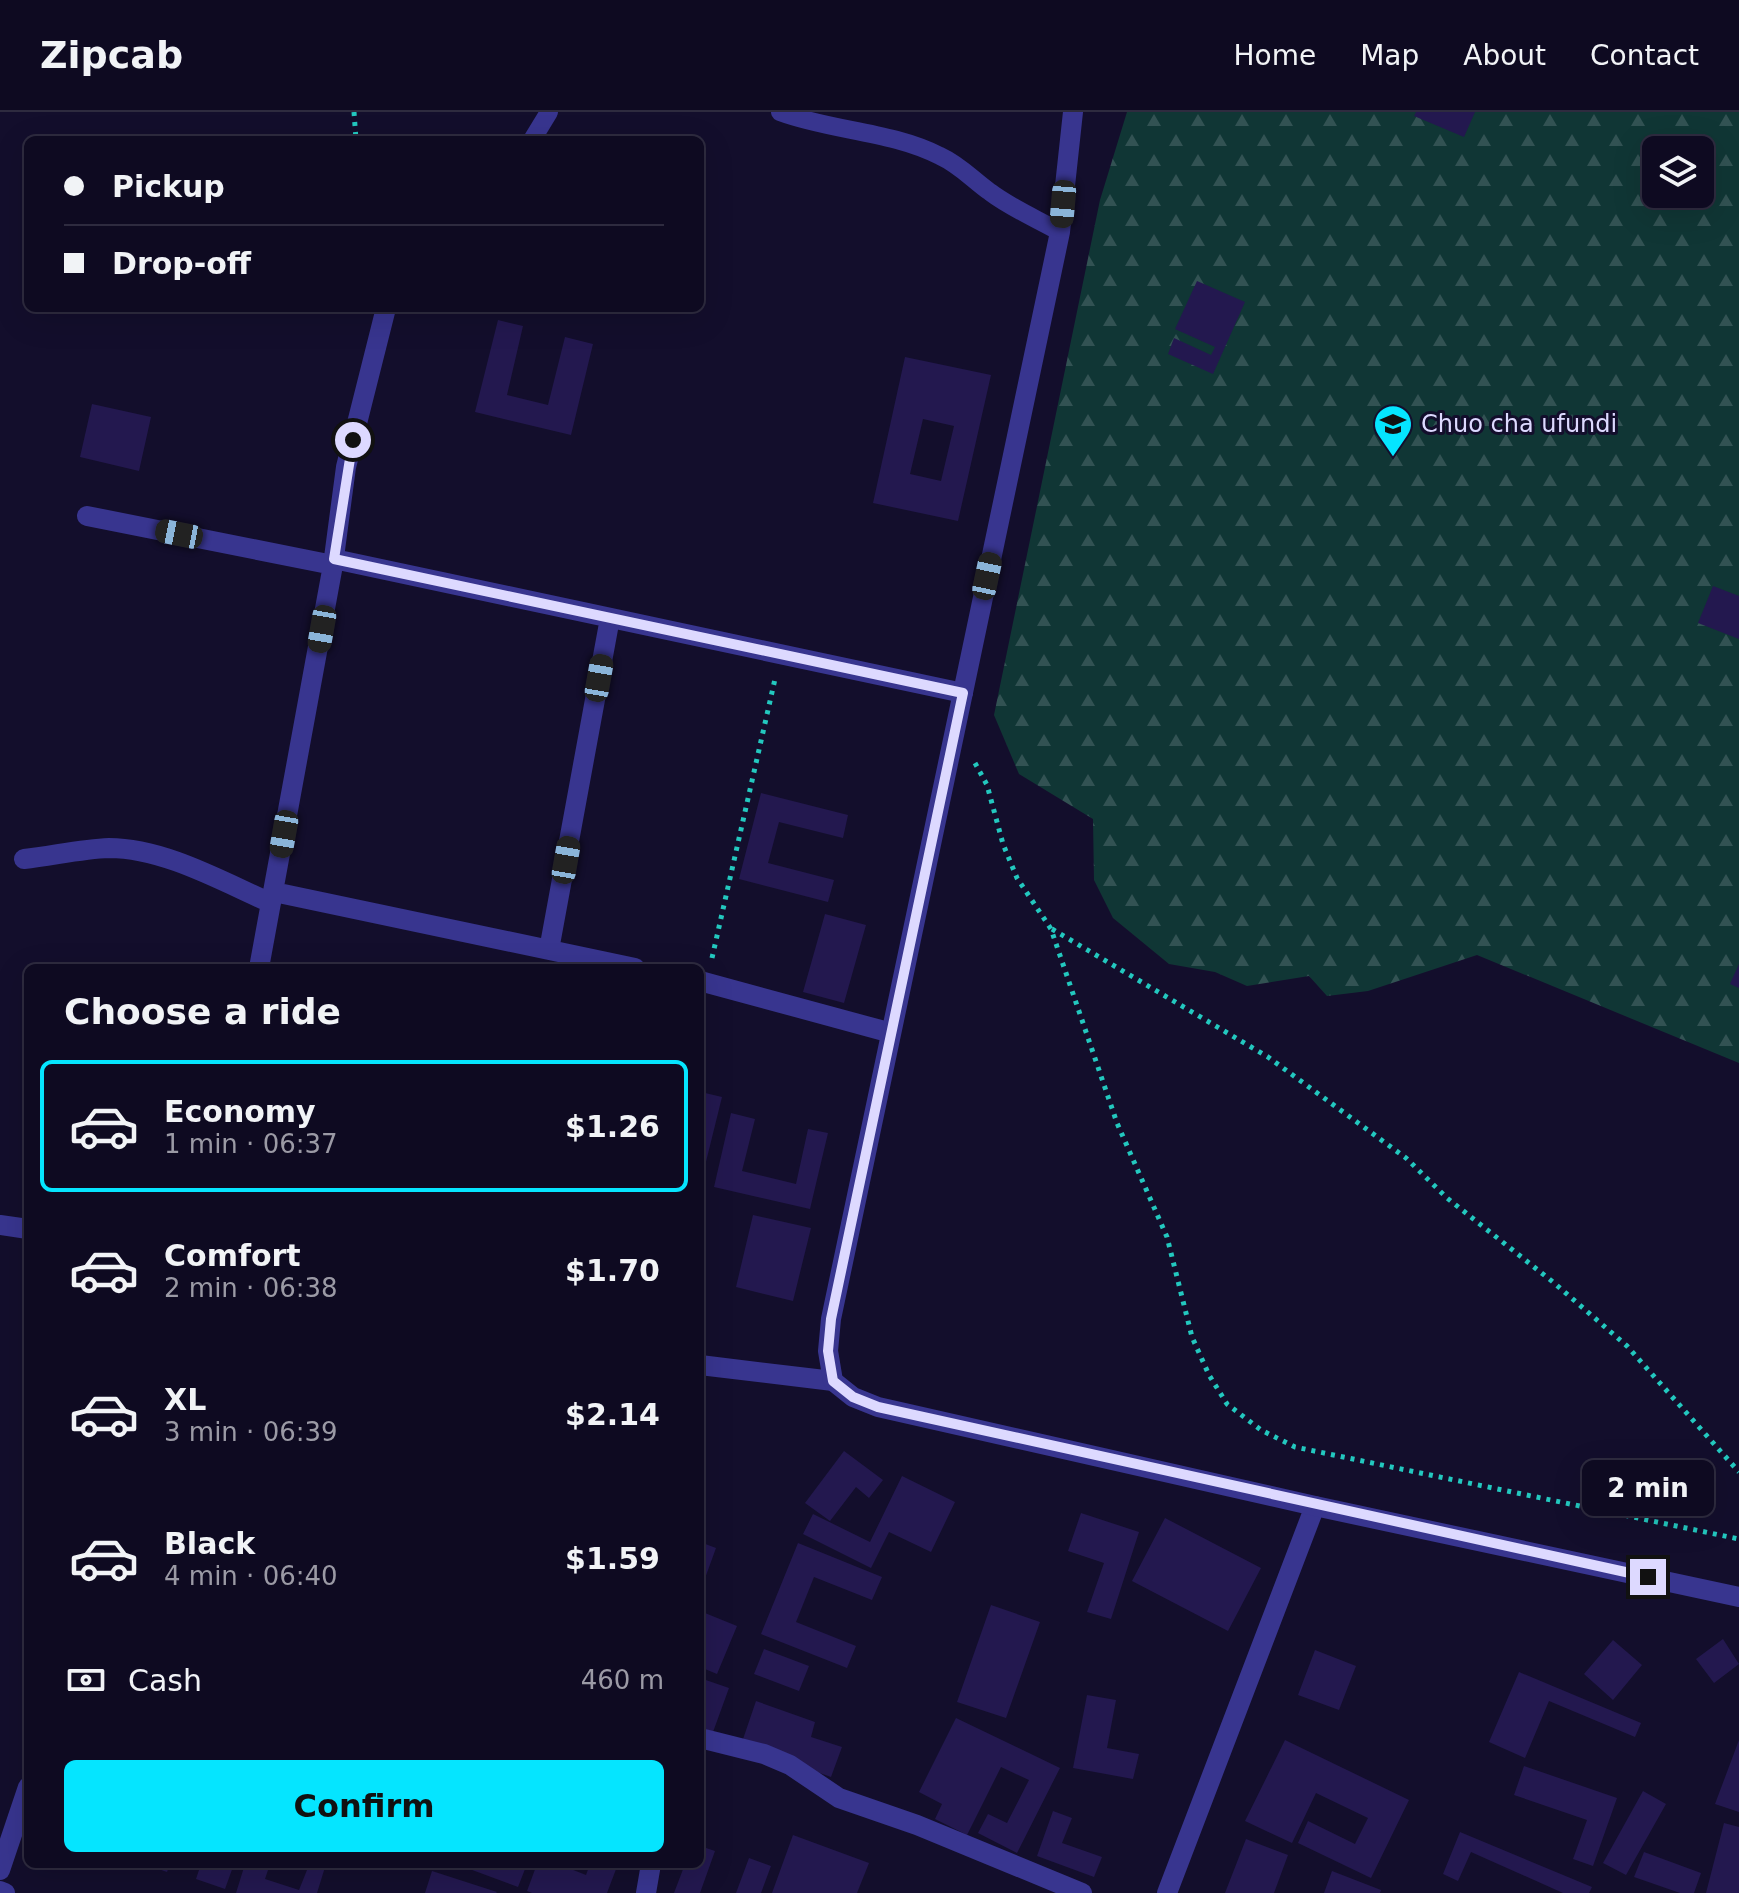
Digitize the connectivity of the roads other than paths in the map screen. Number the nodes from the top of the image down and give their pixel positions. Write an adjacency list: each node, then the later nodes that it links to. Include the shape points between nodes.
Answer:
1 (549, 112): 4 (lane)
2 (780, 112): 5 (lane, via 939,155 989,192)
3 (1073, 112): 5 (street)
4 (534, 136)
5 (1060, 232): 10 (street)
6 (385, 312): 8 (street, via 346,467)
7 (87, 516): 8 (street)
8 (334, 562): 9 (street); 12 (street)
9 (610, 618): 10 (street); 13 (street)
10 (963, 693): 17 (street)
11 (24, 859): 12 (street, via 110,848 166,860)
12 (272, 898): 13 (street); 14 (street)
13 (549, 950): 15 (street)
14 (260, 964)
15 (616, 964)
16 (704, 982): 17 (street)
17 (888, 1032): 21 (street, via 831,1319 828,1351)
18 (0, 1225): 19 (street)
19 (24, 1228)
20 (704, 1365): 21 (street)
21 (833, 1381): 22 (street, via 878,1407)
22 (1315, 1506): 23 (street); 30 (street)
23 (1739, 1597)
24 (704, 1739): 29 (street, via 764,1754 839,1798)
25 (24, 1799): 27 (street)
26 (650, 1868): 28 (street)
27 (0, 1870)
28 (646, 1893)
29 (1082, 1893)
30 (1167, 1893)

